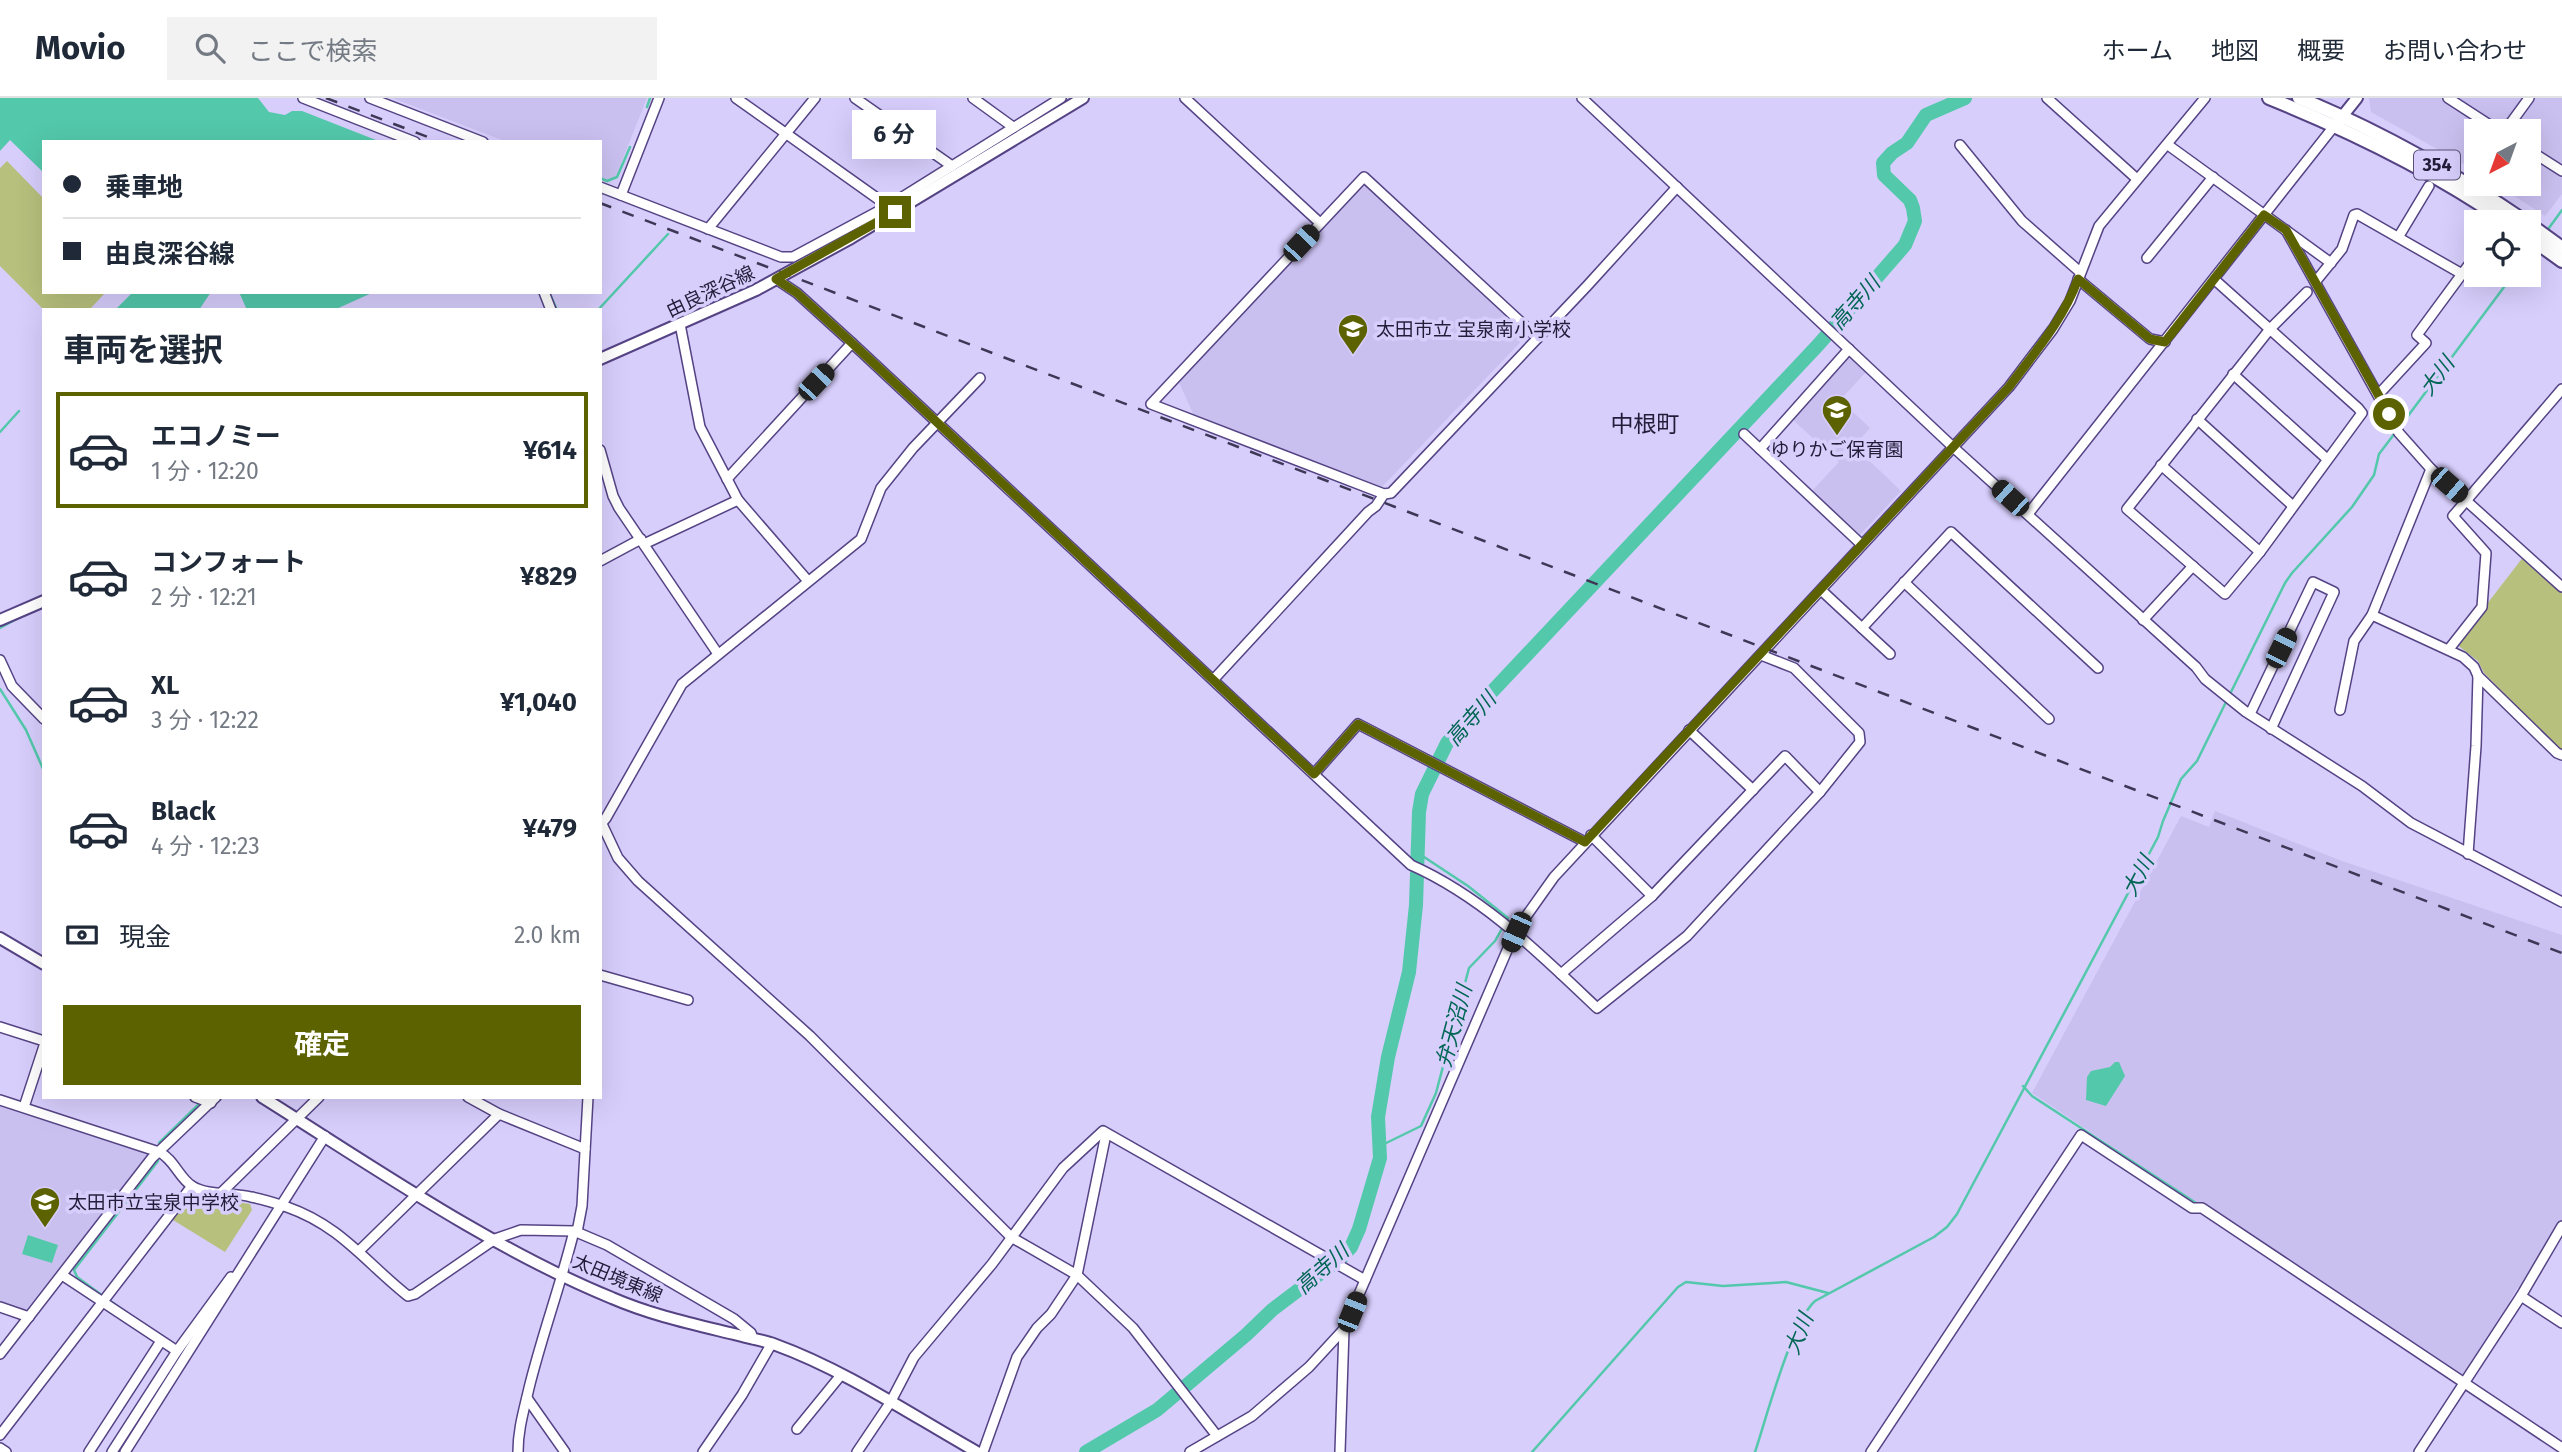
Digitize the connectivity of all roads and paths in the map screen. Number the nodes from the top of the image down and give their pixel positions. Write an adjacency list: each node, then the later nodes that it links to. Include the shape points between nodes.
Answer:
1 (303, 98): 24 (street)
2 (370, 98): 25 (street)
3 (659, 98): 36 (street)
4 (736, 98): 23 (street)
5 (815, 98): 23 (street)
6 (855, 98): 29 (street)
7 (973, 98): 22 (street)
8 (1061, 98): 22 (street)
9 (1083, 98): 52 (main road, 由良深谷線)
10 (1185, 98): 41 (street)
11 (1582, 98): 34 (street)
12 (2048, 98): 32 (street)
13 (2205, 98): 27 (street)
14 (2269, 98): 21 (highway, 354)
15 (2299, 98): 21 (highway, 354)
16 (2357, 98): 21 (main road)
17 (2448, 98): 19 (street)
18 (2529, 98): 20 (street)
19 (2480, 119)
20 (2514, 119)
21 (2338, 121): 38 (highway, 354); 39 (highway, 354, via 2435,164); 40 (street)
22 (1013, 127): 29 (street)
23 (786, 133): 37 (street); 42 (street)
24 (410, 140)
25 (478, 140)
26 (1960, 145): 51 (street, via 2022,221)
27 (2168, 145): 31 (street); 32 (street)
28 (2541, 158): 30 (street)
29 (951, 166): 37 (street)
30 (2562, 171)
31 (2213, 177): 40 (street); 46 (street)
32 (2137, 179): 51 (street, via 2099,226)
33 (2429, 186): 44 (street)
34 (1677, 187): 58 (street); 61 (street)
35 (602, 188): 36 (street)
36 (621, 195): 42 (street)
37 (888, 206): 42 (street, via 787,258)
38 (2488, 210)
39 (2501, 210)
40 (2264, 215): 43 (street); 53 (street)
41 (1320, 223): 58 (street, via 1364,177); 78 (street, via 1151,404)
42 (708, 229)
43 (2286, 230): 48 (street); 54 (street)
44 (2399, 236): 48 (street, via 2357,214); 50 (street)
45 (2555, 247): 47 (highway, 354)
46 (2147, 258)
47 (2562, 261)
48 (2331, 263): 54 (street)
49 (2464, 271): 50 (street)
50 (2462, 274): 66 (street, via 2417,335 2426,343)
51 (2079, 275): 59 (street, via 2150,339); 71 (street, via 2053,329 2009,387)
52 (776, 279): 56 (main road, 由良深谷線); 60 (street)
53 (2215, 280): 57 (street); 59 (street)
54 (2316, 281): 66 (street)
55 (2307, 292): 57 (street)
56 (680, 324): 62 (main road, 由良深谷線); 77 (street, via 700,426)
57 (2270, 328): 63 (street); 74 (street, via 2362,413)
58 (1538, 338): 78 (street, via 1391,493)
59 (2165, 342): 82 (street)
60 (852, 343): 69 (street); 77 (street)
61 (1849, 349): 71 (street); 72 (street)
62 (602, 358)
63 (2233, 374): 68 (street); 74 (street)
64 (980, 379): 69 (street)
65 (2562, 389): 67 (street)
66 (2379, 394): 76 (street, via 2399,433)
67 (2559, 401): 80 (street)
68 (2197, 419): 75 (street); 81 (street)
69 (937, 424): 88 (street, via 881,488 861,539); 104 (street)
70 (1744, 435): 72 (street)
71 (1953, 447): 82 (street); 84 (street)
72 (1760, 449): 84 (street)
73 (602, 457): 83 (street, via 613,496)
74 (2327, 459): 81 (street)
75 (2161, 465): 85 (street); 87 (street, via 2127,509)
76 (2431, 470): 80 (street); 93 (street)
77 (727, 479): 79 (street)
78 (1384, 494): 104 (street)
79 (738, 500): 83 (street); 88 (street)
80 (2466, 500): 90 (street); 97 (street, via 2453,516 2486,553 2482,607)
81 (2293, 506): 85 (street)
82 (2028, 514): 95 (street)
83 (643, 542): 86 (street); 98 (street)
84 (1862, 545): 91 (street)
85 (2260, 552): 87 (street, via 2225,594)
86 (602, 560)
87 (2193, 566): 95 (street)
88 (808, 581): 98 (street)
89 (1904, 582): 96 (street); 102 (street, via 1951,532); 108 (street)
90 (2562, 587)
91 (1821, 590): 96 (street); 100 (street)
92 (42, 602): 94 (main road)
93 (2372, 615): 97 (street); 105 (street, via 2354,641)
94 (0, 620)
95 (2143, 620): 106 (street, via 2204,679)
96 (1862, 628): 99 (street)
97 (2449, 649): 103 (street, via 2474,667)
98 (718, 654): 115 (street, via 682,684)
99 (1890, 654)
100 (1761, 655): 110 (street); 114 (street, via 1794,668 1859,733 1860,742)
101 (0, 660): 107 (street, via 12,686)
102 (2098, 668)
103 (2478, 676): 111 (street); 118 (street)
104 (1214, 679): 112 (street)
105 (2340, 710)
106 (2250, 714): 109 (street); 109 (street, via 2313,582 2334,592)
107 (42, 717)
108 (2049, 719)
109 (2272, 729): 118 (street, via 2411,823)
110 (1689, 730): 113 (street); 117 (street)
111 (2562, 755)
112 (1314, 774): 117 (street, via 1358,724); 121 (street, via 1410,865 1441,878)
113 (1753, 790): 114 (street, via 1785,756); 119 (street)
114 (1820, 792): 124 (street, via 1687,936 1597,1008)
115 (602, 822)
116 (602, 826): 149 (street, via 618,858 638,881 810,1036)
117 (1588, 838): 119 (street); 121 (street)
118 (2468, 853): 120 (street)
119 (1652, 896): 124 (street)
120 (2562, 902)
121 (1516, 932): 124 (street); 155 (street)
122 (0, 937): 123 (main road)
123 (42, 963)
124 (1561, 974)
125 (602, 976): 126 (street)
126 (688, 1000)
127 (0, 1027): 128 (street)
128 (42, 1043)
129 (42, 1050): 136 (street)
130 (265, 1099): 138 (main road, 太田境東線)
131 (317, 1099): 138 (street)
132 (472, 1099): 137 (street)
133 (588, 1099): 141 (street)
134 (0, 1100): 136 (street)
135 (213, 1100): 142 (street)
136 (24, 1107): 142 (street)
137 (499, 1114): 141 (street); 145 (street)
138 (296, 1119): 140 (main road, 太田境東線); 144 (street)
139 (1105, 1134): 149 (street, via 1103,1131 1063,1168); 154 (street); 155 (street)
140 (325, 1136): 145 (main road, 太田境東線); 146 (street)
141 (585, 1149): 148 (street)
142 (159, 1152): 143 (street); 152 (street)
143 (192, 1186): 144 (street); 157 (street)
144 (221, 1193): 146 (street, via 250,1196)
145 (417, 1193): 150 (main road, 太田境東線); 151 (street)
146 (280, 1210): 151 (street, via 324,1223); 165 (street); 179 (street)
147 (2562, 1226): 156 (street)
148 (576, 1232): 150 (street, via 520,1230); 153 (street); 162 (street, via 607,1245 734,1319)
149 (1010, 1237): 154 (street); 170 (street, via 914,1357)
150 (495, 1239): 151 (street, via 408,1296); 153 (main road, 太田境東線)
151 (359, 1251)
152 (62, 1275): 157 (street); 159 (street)
153 (563, 1275): 162 (main road, 太田境東線, via 652,1313); 169 (street, via 540,1341)
154 (1077, 1275): 173 (street, via 1133,1328); 185 (street, via 1017,1357)
155 (1365, 1280): 161 (street)
156 (2521, 1296): 160 (street); 168 (street)
157 (103, 1302): 163 (street); 172 (street)
158 (0, 1307): 159 (street)
159 (29, 1317): 166 (street)
160 (2562, 1323)
161 (1344, 1329): 173 (street, via 1309,1367 1252,1416); 187 (street)
162 (753, 1339): 164 (main road, 太田境東線)
163 (161, 1341): 165 (street); 177 (street)
164 (772, 1343): 167 (main road, 太田境東線); 182 (street)
165 (177, 1351): 178 (street)
166 (0, 1354)
167 (841, 1375): 170 (main road, 太田境東線); 171 (street)
168 (2464, 1383): 175 (street); 188 (street, via 2202,1208 2192,1208 2081,1135); 189 (street)
169 (527, 1398): 180 (street); 181 (street)
170 (890, 1403): 183 (street); 184 (main road, 太田境東線)
171 (797, 1429)
172 (0, 1435)
173 (1217, 1436): 186 (street)
174 (0, 1448): 176 (street)
175 (2562, 1448)
176 (6, 1452)
177 (89, 1452)
178 (112, 1452)
179 (125, 1452)
180 (518, 1452)
181 (565, 1452)
182 (703, 1452)
183 (858, 1452)
184 (977, 1452)
185 (983, 1452)
186 (1189, 1452)
187 (1340, 1452)
188 (1871, 1452)
189 (2418, 1452)

